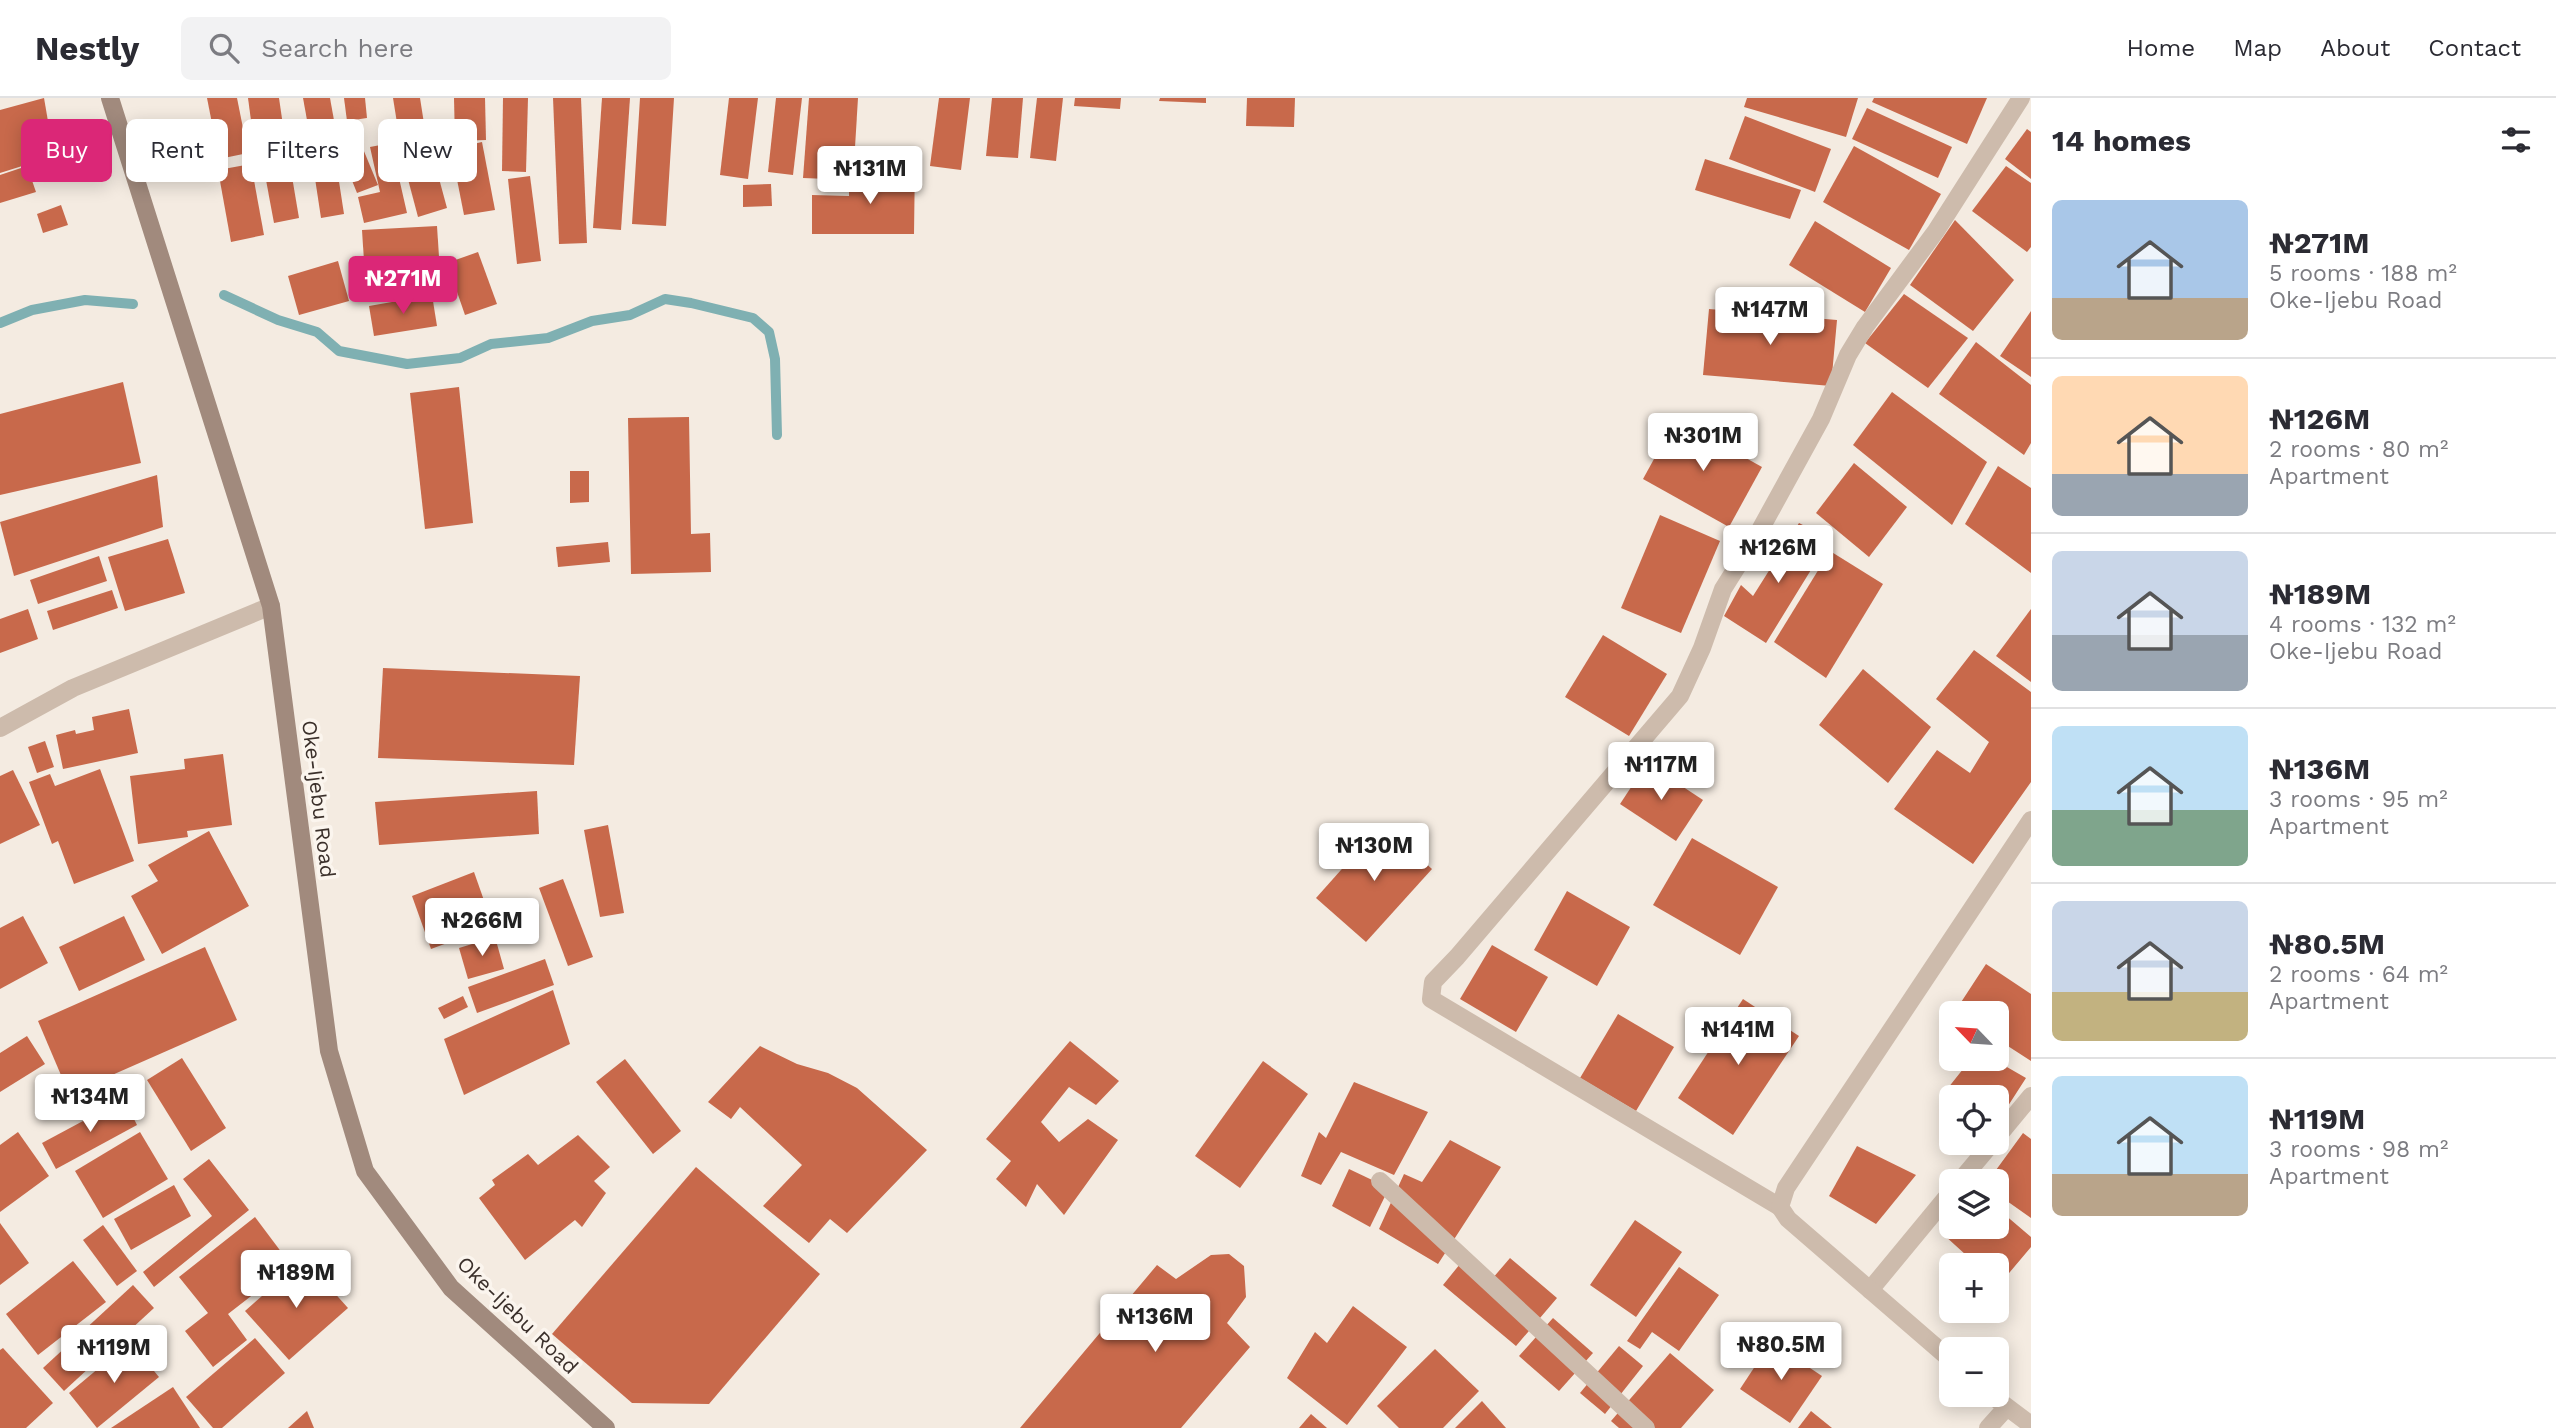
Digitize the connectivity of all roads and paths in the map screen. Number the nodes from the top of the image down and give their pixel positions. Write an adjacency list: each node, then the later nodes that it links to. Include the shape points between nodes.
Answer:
1 (110, 98): 3 (main road, Oke-Ijebu Road)
2 (2021, 98): 11 (street, via 1936,231 1848,355 1821,419 1723,589 1680,696 1433,982 1431,999)
3 (271, 606): 4 (street, via 72,688); 17 (main road, Oke-Ijebu Road, via 329,1051 365,1171 451,1288)
4 (0, 728)
5 (2031, 820): 11 (street, via 1786,1188)
6 (2031, 1096): 7 (street)
7 (2009, 1123)
8 (1982, 1155): 9 (street)
9 (1970, 1169)
10 (1380, 1181): 18 (street)
11 (1780, 1207): 13 (street)
12 (1939, 1207): 13 (street)
13 (1870, 1290): 14 (street)
14 (1939, 1350)
15 (2006, 1408): 16 (street); 19 (street)
16 (2031, 1425)
17 (606, 1428)
18 (1646, 1428)
19 (1988, 1428)

